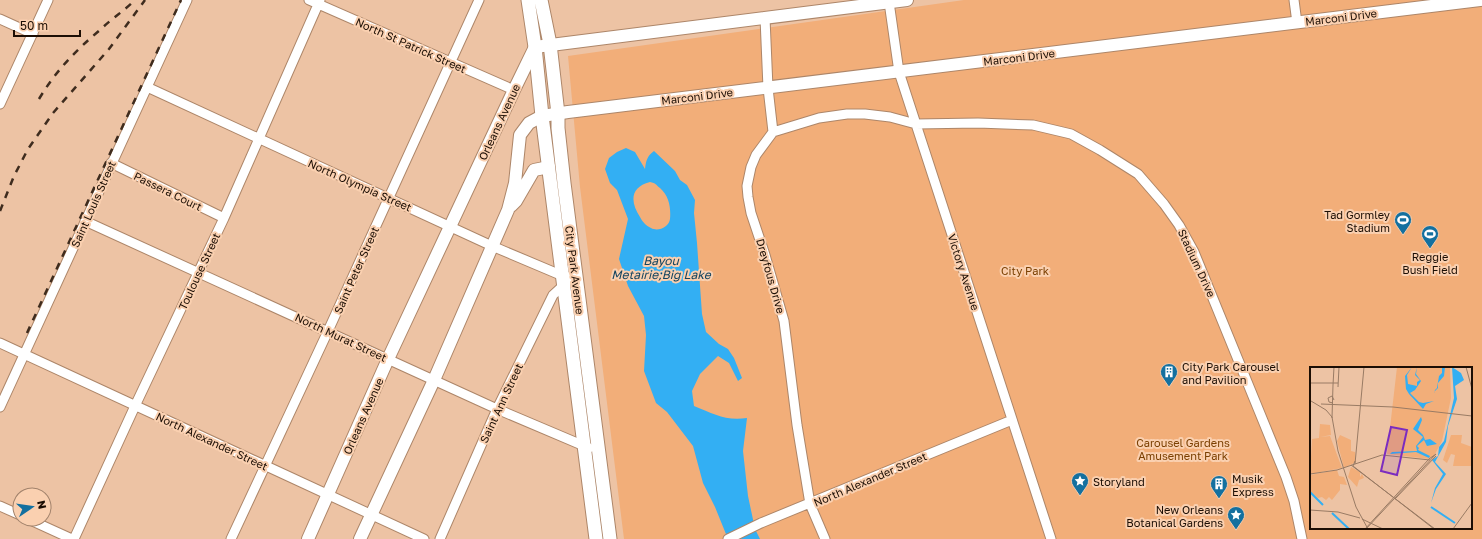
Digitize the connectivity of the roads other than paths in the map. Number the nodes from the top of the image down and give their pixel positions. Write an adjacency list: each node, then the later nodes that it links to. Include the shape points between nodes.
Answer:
1 (48, 0): 15 (street)
2 (188, 0): 20 (street, Saint Louis Street)
3 (309, 0): 10 (street, North St Patrick Street)
4 (479, 0): 18 (street, Saint Peter Street)
5 (528, 0): 17 (main road, City Park Avenue)
6 (542, 0): 16 (main road, City Park Avenue)
7 (907, 0): 11 (street)
8 (1294, 0): 14 (street)
9 (1480, 0): 14 (street, Marconi Drive)
10 (319, 2): 18 (street, North St Patrick Street); 28 (street, Toulouse Street)
11 (889, 2): 12 (street); 19 (street, Victory Avenue)
12 (765, 18): 16 (street); 21 (street)
13 (0, 19): 15 (street)
14 (1297, 22): 19 (street, Marconi Drive)
15 (32, 34): 23 (street)
16 (550, 44): 17 (street); 24 (main road, City Park Avenue)
17 (536, 52): 22 (street, Orleans Avenue); 24 (main road, via 548,95); 25 (main road, City Park Avenue)
18 (450, 62): 22 (street, North St Patrick Street); 31 (street, Saint Peter Street)
19 (899, 72): 21 (street, Marconi Drive); 26 (street, Victory Avenue)
20 (147, 87): 28 (street, North Olympia Street); 29 (street, Saint Louis Street)
21 (768, 88): 24 (street, Marconi Drive); 27 (street)
22 (514, 90): 35 (street, Orleans Avenue)
23 (0, 104)
24 (558, 114): 25 (street); 38 (main road, City Park Avenue)
25 (542, 116): 30 (main road, City Park Avenue); 32 (street, via 529,123 520,135 515,183)
26 (916, 124): 27 (street, Stadium Drive, via 890,117 847,114 818,118); 47 (street, Victory Avenue); 68 (street, Stadium Drive, via 1033,125 1070,134 1138,174 1164,204 1194,252 1286,477)
27 (773, 132): 52 (street, Dreyfous Drive, via 756,155 747,186 751,213 784,321)
28 (260, 140): 31 (street, North Olympia Street); 33 (street, Toulouse Street)
29 (111, 163): 33 (street, Passera Court); 34 (street, Saint Louis Street)
30 (549, 167): 32 (street, via 534,170); 38 (main road, City Park Avenue)
31 (389, 198): 35 (street, North Olympia Street); 39 (street, Saint Peter Street)
32 (508, 210): 36 (street)
33 (224, 218): 37 (street, Toulouse Street)
34 (85, 221): 37 (street, North Murat Street); 41 (street, Saint Louis Street)
35 (451, 226): 36 (street, North Olympia Street); 42 (street, Orleans Avenue)
36 (492, 246): 38 (street, North Olympia Street); 43 (street)
37 (199, 272): 39 (street, North Murat Street); 44 (street, Toulouse Street)
38 (568, 279): 46 (street, Saint Ann Street, via 553,295); 48 (main road, City Park Avenue); 49 (main road, City Park Avenue)
39 (328, 331): 42 (street, North Murat Street); 50 (street, Saint Peter Street)
40 (0, 343): 41 (street, North Alexander Street)
41 (25, 355): 44 (street, North Alexander Street); 45 (street, Saint Louis Street)
42 (388, 359): 43 (street, North Murat Street); 51 (street, Orleans Avenue)
43 (434, 380): 46 (street, North Murat Street); 55 (street)
44 (135, 406): 50 (street, North Alexander Street); 57 (street, Toulouse Street)
45 (0, 408)
46 (497, 409): 48 (street, North Murat Street); 62 (street, Saint Ann Street)
47 (1012, 420): 52 (street, North Alexander Street); 67 (street, Victory Avenue)
48 (584, 447): 49 (street, North Murat Street); 63 (main road, City Park Avenue)
49 (598, 449): 64 (main road, City Park Avenue)
50 (265, 466): 51 (street, North Alexander Street); 58 (street, Saint Peter Street)
51 (328, 495): 55 (street, North Alexander Street); 59 (street, Orleans Avenue)
52 (810, 504): 65 (street, North Alexander Street); 66 (street, Dreyfous Drive)
53 (0, 506): 54 (street)
54 (12, 511)
55 (371, 514): 60 (street); 61 (street, North Alexander Street)
56 (46, 527): 57 (street)
57 (73, 539)
58 (231, 539)
59 (308, 539)
60 (360, 539)
61 (424, 539)
62 (440, 539)
63 (596, 539)
64 (610, 539)
65 (728, 539)
66 (825, 539)
67 (1051, 539)
68 (1302, 539)

